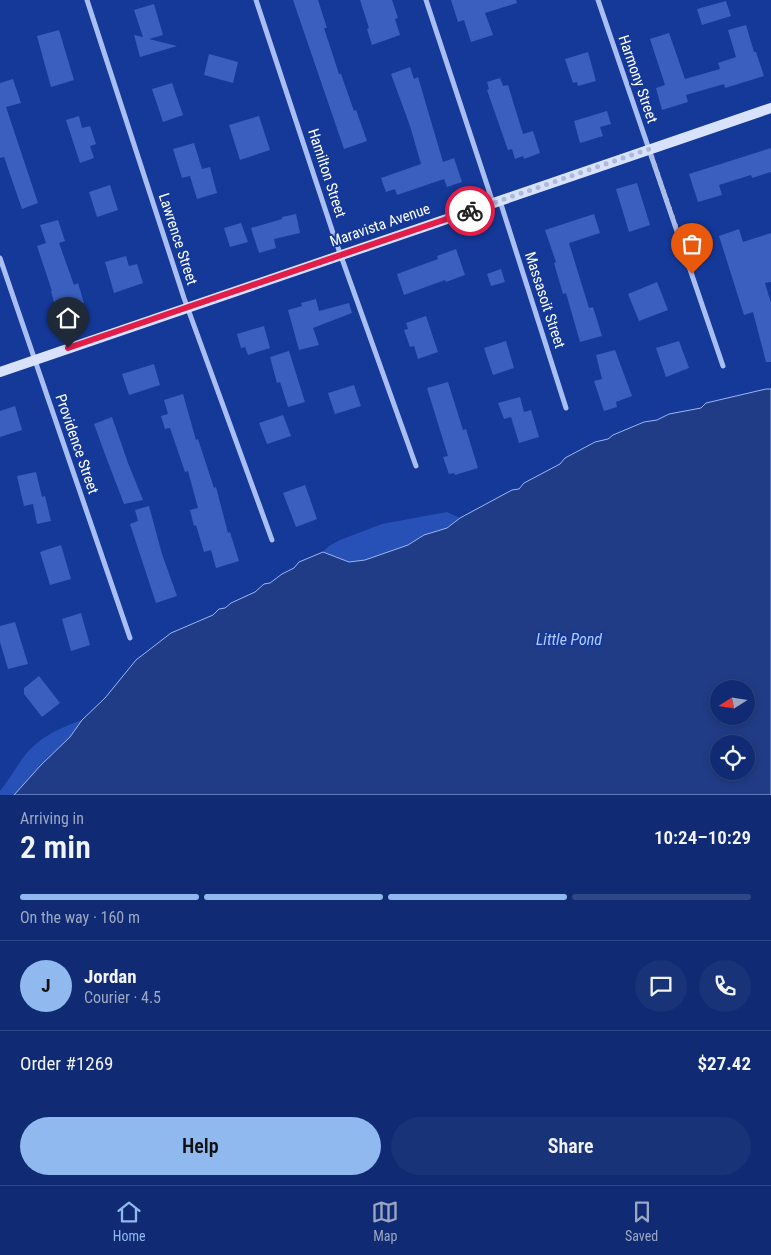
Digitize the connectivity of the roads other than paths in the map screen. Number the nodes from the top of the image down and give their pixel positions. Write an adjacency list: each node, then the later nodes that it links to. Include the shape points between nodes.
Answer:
1 (87, 0): 10 (street, Lawrence Street)
2 (256, 0): 8 (street, Hamilton Street)
3 (426, 0): 7 (street, Massasoit Street)
4 (598, 0): 6 (street, Harmony Street)
5 (771, 108): 6 (main road, Maravista Avenue)
6 (649, 149): 7 (main road, Maravista Avenue); 12 (street, Harmony Street)
7 (497, 201): 8 (main road, Maravista Avenue); 14 (street, Massasoit Street)
8 (342, 255): 10 (main road, Maravista Avenue); 15 (street, Hamilton Street)
9 (0, 258): 11 (street, Providence Street)
10 (188, 307): 11 (main road, Maravista Avenue); 16 (street, Lawrence Street)
11 (34, 360): 13 (main road, Maravista Avenue); 17 (street, Providence Street)
12 (723, 366)
13 (0, 372)
14 (566, 408)
15 (416, 466)
16 (272, 540)
17 (130, 638)

